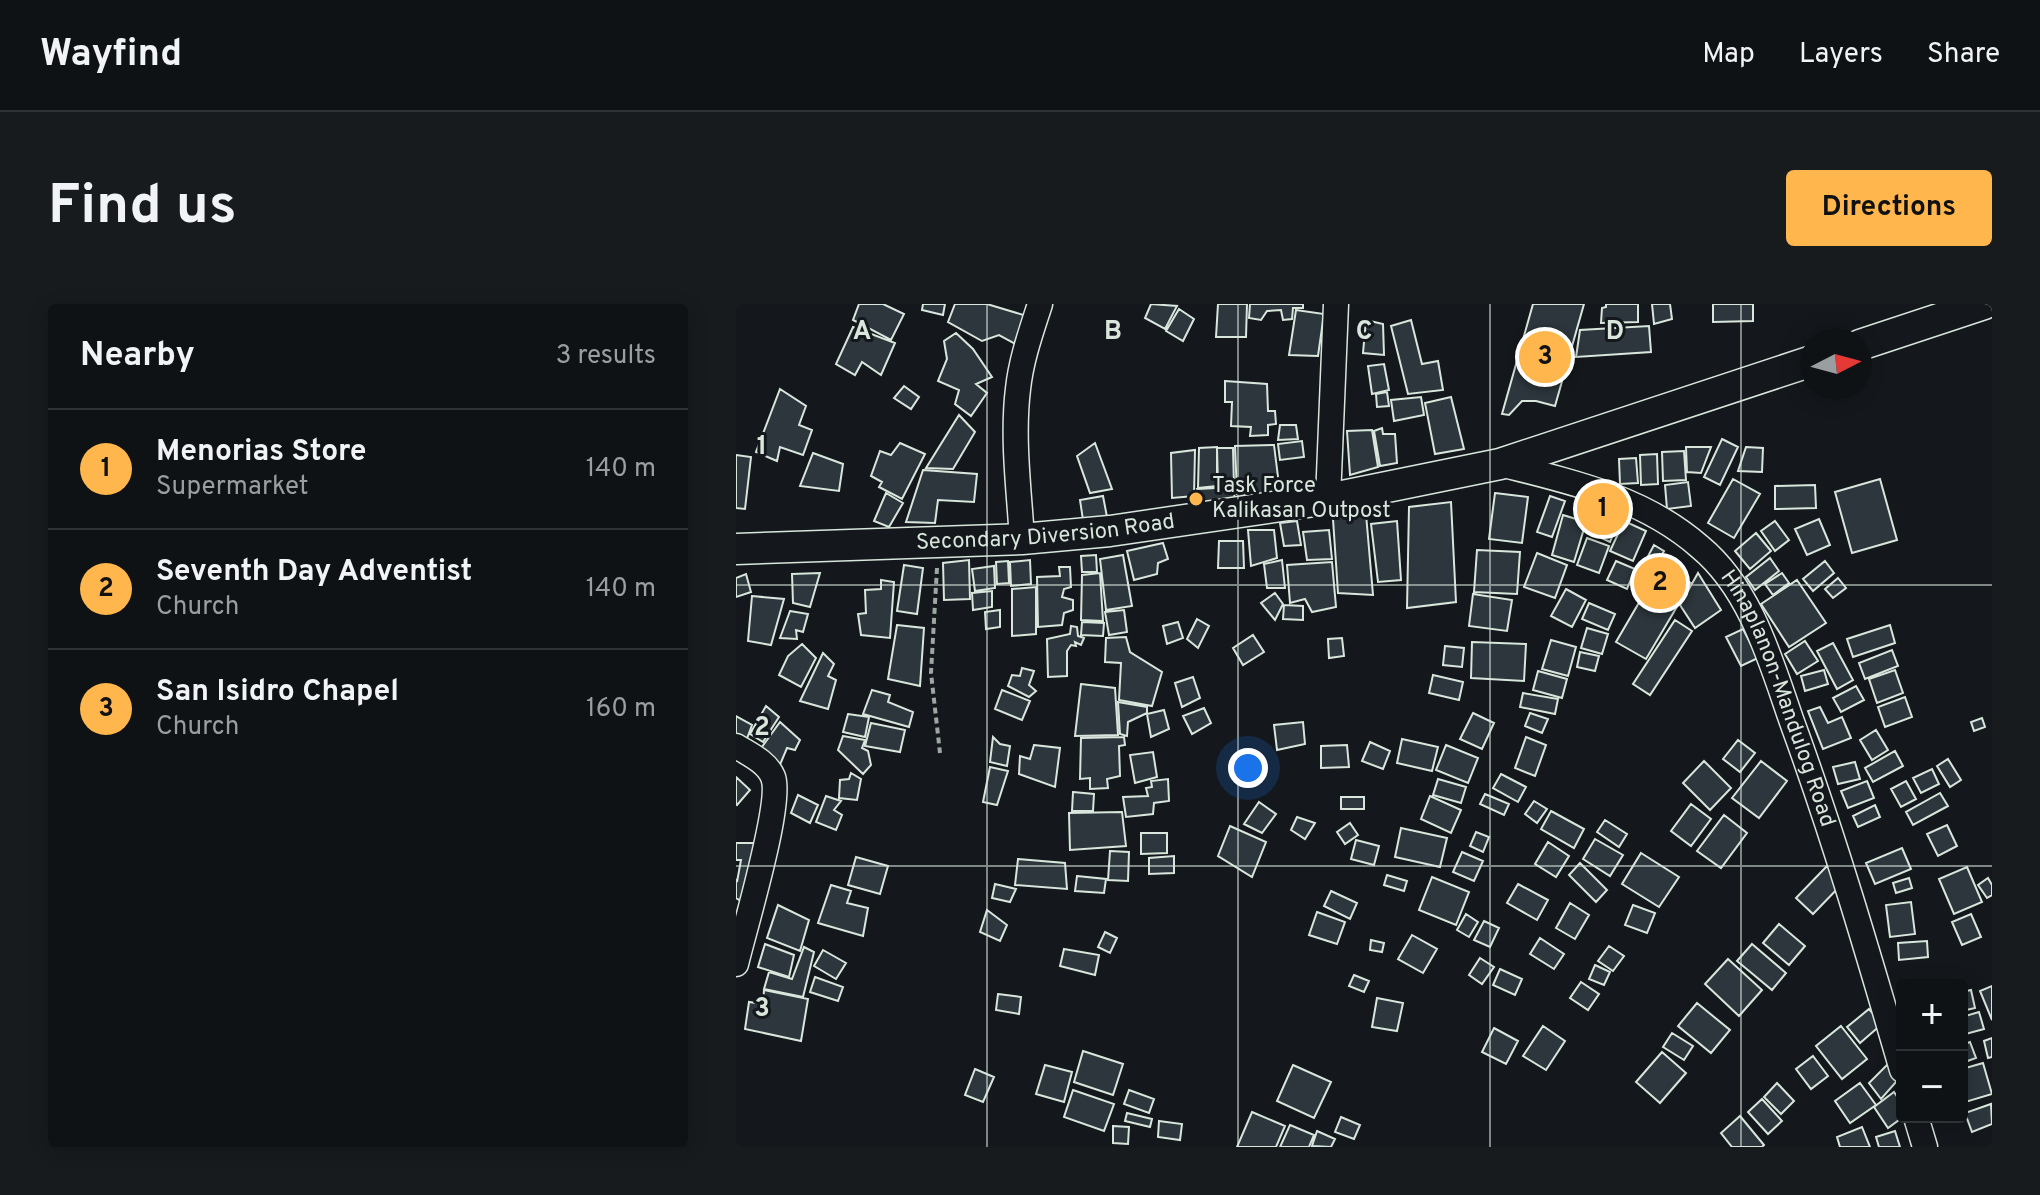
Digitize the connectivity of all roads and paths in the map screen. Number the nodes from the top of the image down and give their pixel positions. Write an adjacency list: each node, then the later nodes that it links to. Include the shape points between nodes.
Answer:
1 (1040, 304): 8 (street, via 1017,390)
2 (1336, 304): 7 (street)
3 (1984, 304): 4 (main road)
4 (1872, 341)
5 (1800, 365): 6 (main road, Secondary Diversion Road)
6 (1500, 464): 7 (main road, Secondary Diversion Road); 14 (street, Hinaplanon-Mandulog Road, via 1597,489 1642,507 1703,548 1739,593 1823,805)
7 (1328, 499): 8 (main road, Secondary Diversion Road)
8 (1022, 539): 9 (main road, Secondary Diversion Road)
9 (938, 542): 10 (main road, Secondary Diversion Road); 12 (path, via 931,673)
10 (736, 549)
11 (736, 746): 13 (street, via 767,766 776,793)
12 (940, 753)
13 (736, 964)
14 (1896, 1051)
15 (1918, 1123): 16 (street)
16 (1925, 1147)

